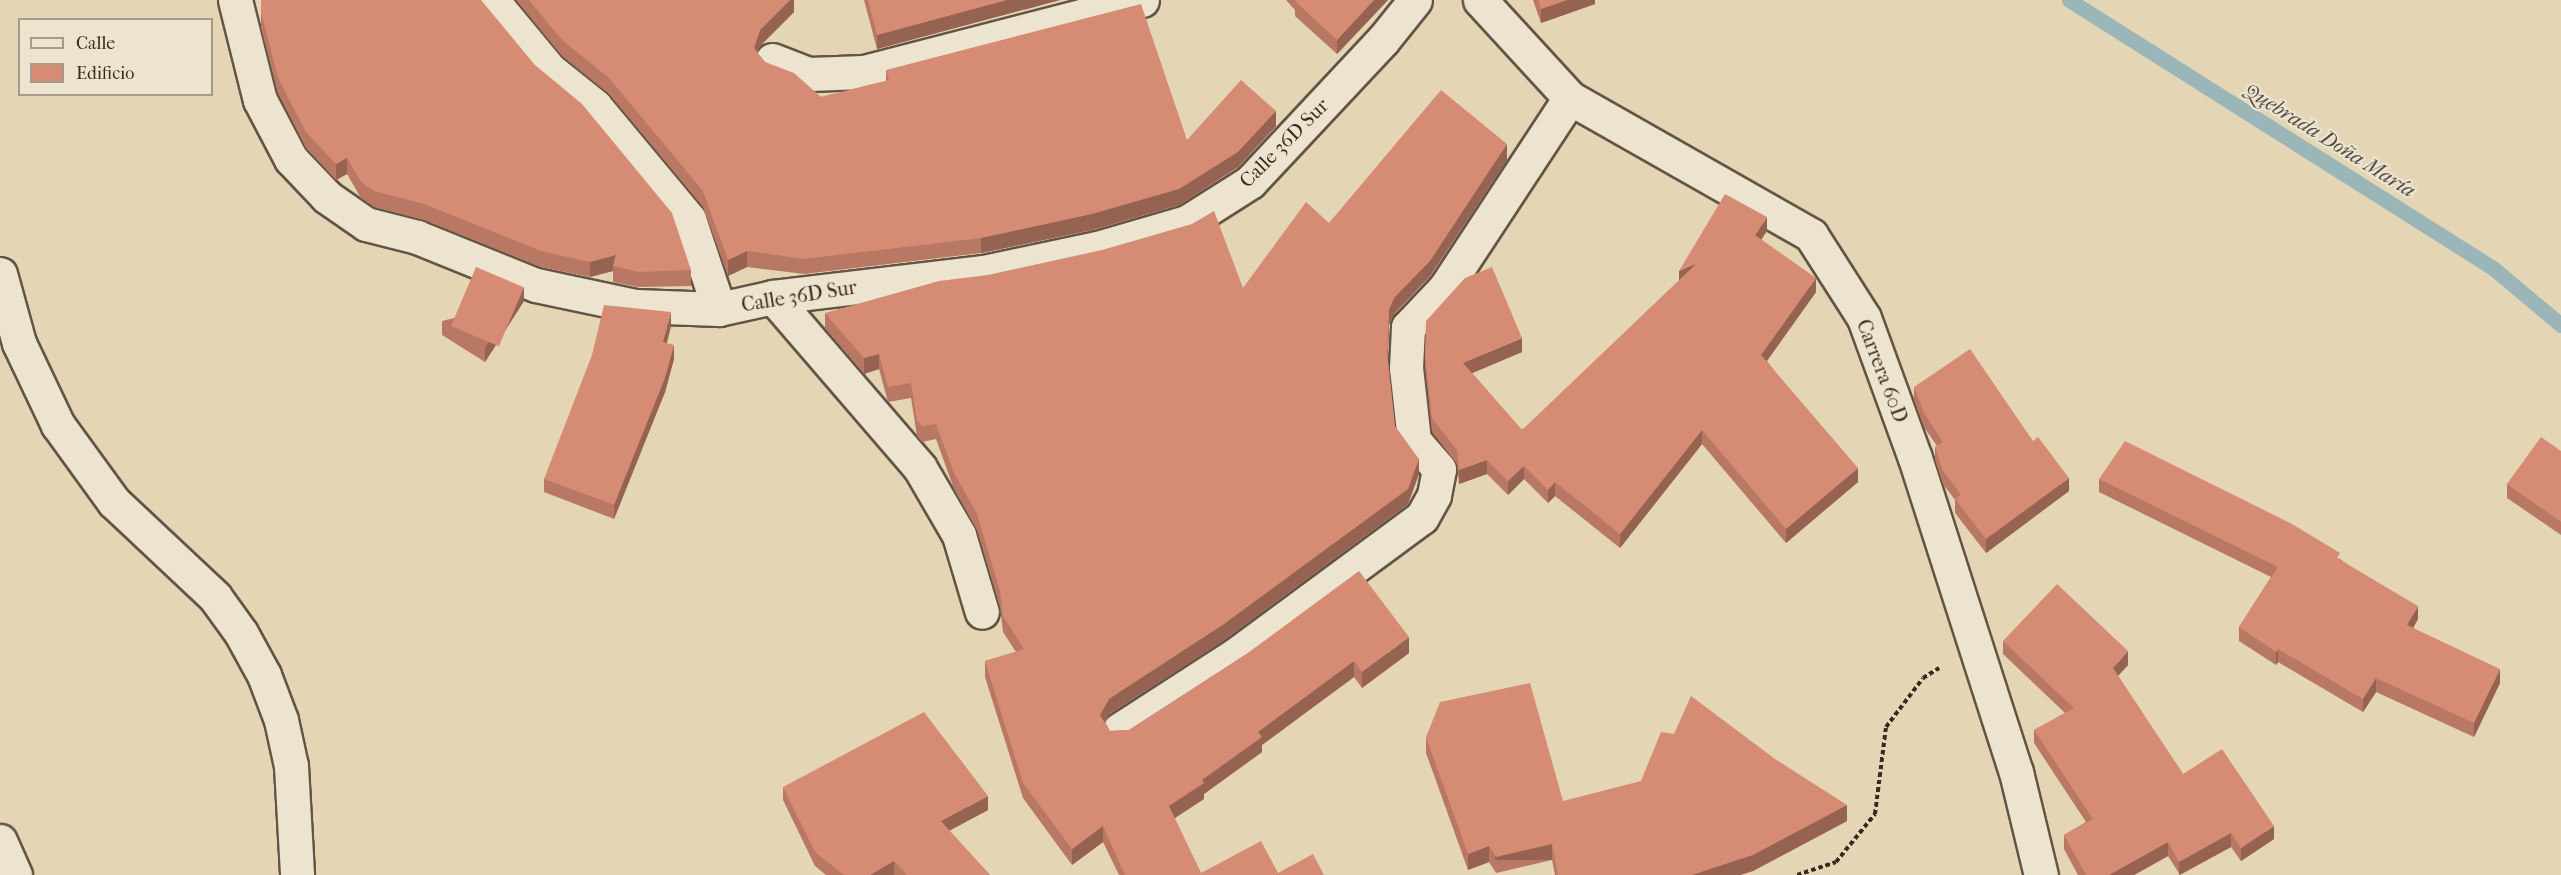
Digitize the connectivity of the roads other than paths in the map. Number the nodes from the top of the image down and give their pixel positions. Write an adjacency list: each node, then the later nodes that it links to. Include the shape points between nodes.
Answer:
1 (235, 0): 10 (street, Calle 36D Sur, via 260,100 291,159 327,197 366,224 417,237 536,285 636,306)
2 (492, 0): 10 (street, via 549,69 595,106 689,219)
3 (1142, 0): 6 (street, via 864,72 809,74)
4 (1415, 0): 9 (street, Calle 36D Sur, via 1383,40 1250,183 1187,222 1097,248 984,272)
5 (1480, 0): 7 (street, Carrera 60D)
6 (772, 60)
7 (1570, 98): 12 (street, via 1445,288 1408,327 1406,368 1414,440 1439,469 1434,495 1422,517 1235,656); 16 (street, Carrera 60D, via 1811,235 1864,318 1915,458 2016,772)
8 (0, 274): 15 (street, via 19,343 58,425 114,502 215,597 264,675 281,720 291,766)
9 (773, 297): 10 (street, Calle 36D Sur); 11 (street, via 920,468 959,535)
10 (719, 309)
11 (982, 612)
12 (1119, 730)
13 (0, 841): 14 (street)
14 (15, 875)
15 (297, 875)
16 (2041, 875)

